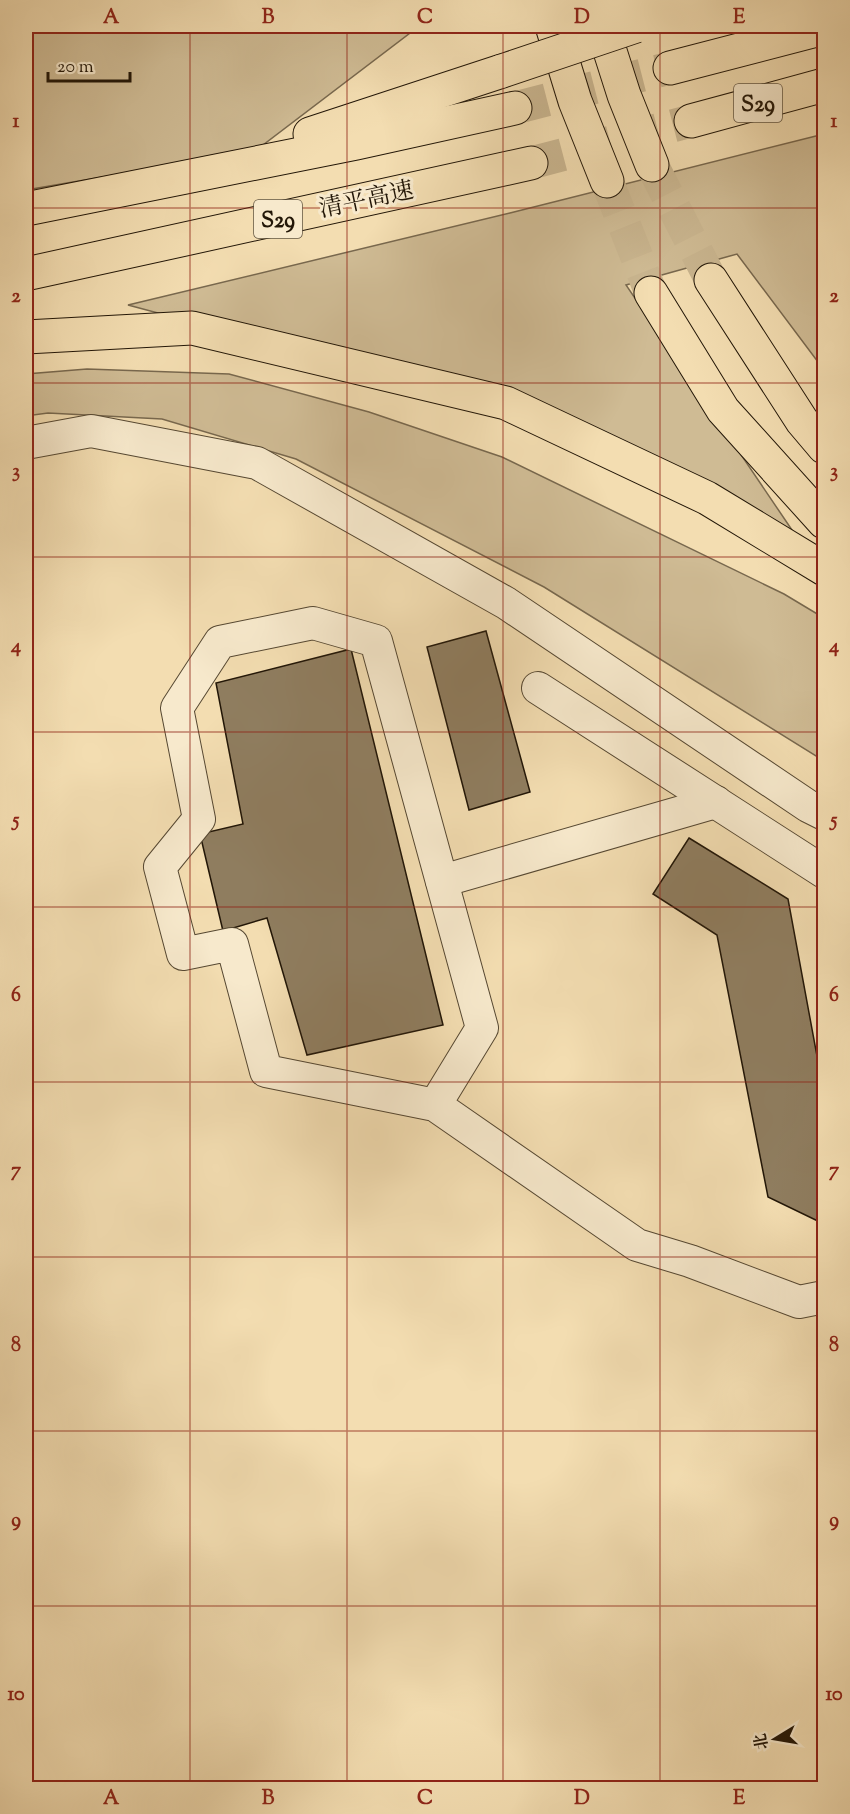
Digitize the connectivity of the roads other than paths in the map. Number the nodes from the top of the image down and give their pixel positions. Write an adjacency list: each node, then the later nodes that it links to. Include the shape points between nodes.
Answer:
1 (552, 26): 11 (highway, via 575,101)
2 (602, 26): 10 (highway)
3 (636, 26): 12 (highway, bridge, via 390,109)
4 (825, 28): 5 (highway, S29)
5 (670, 68)
6 (825, 85): 8 (highway, S29)
7 (515, 108): 12 (highway, S29)
8 (691, 121)
9 (531, 163): 14 (highway, 清平高速 / S29)
10 (652, 165)
11 (607, 182)
12 (131, 188): 13 (highway, S29)
13 (26, 209)
14 (26, 274)
15 (711, 280): 19 (highway, via 802,421)
16 (651, 293): 20 (highway, via 723,410)
17 (26, 337): 21 (highway, via 192,328 506,403 707,498)
18 (26, 443): 24 (street, via 91,431 257,463 506,603)
19 (825, 447)
20 (825, 522)
21 (825, 569)
22 (538, 688): 23 (street)
23 (716, 802): 25 (street); 26 (street)
24 (825, 814)
25 (825, 872)
26 (442, 881): 27 (street, via 482,1028); 27 (street, via 376,641 313,623 220,642 177,708 199,819 160,867 183,954 232,944 266,1071)
27 (435, 1105): 28 (street, via 637,1245 799,1302)
28 (825, 1297)

